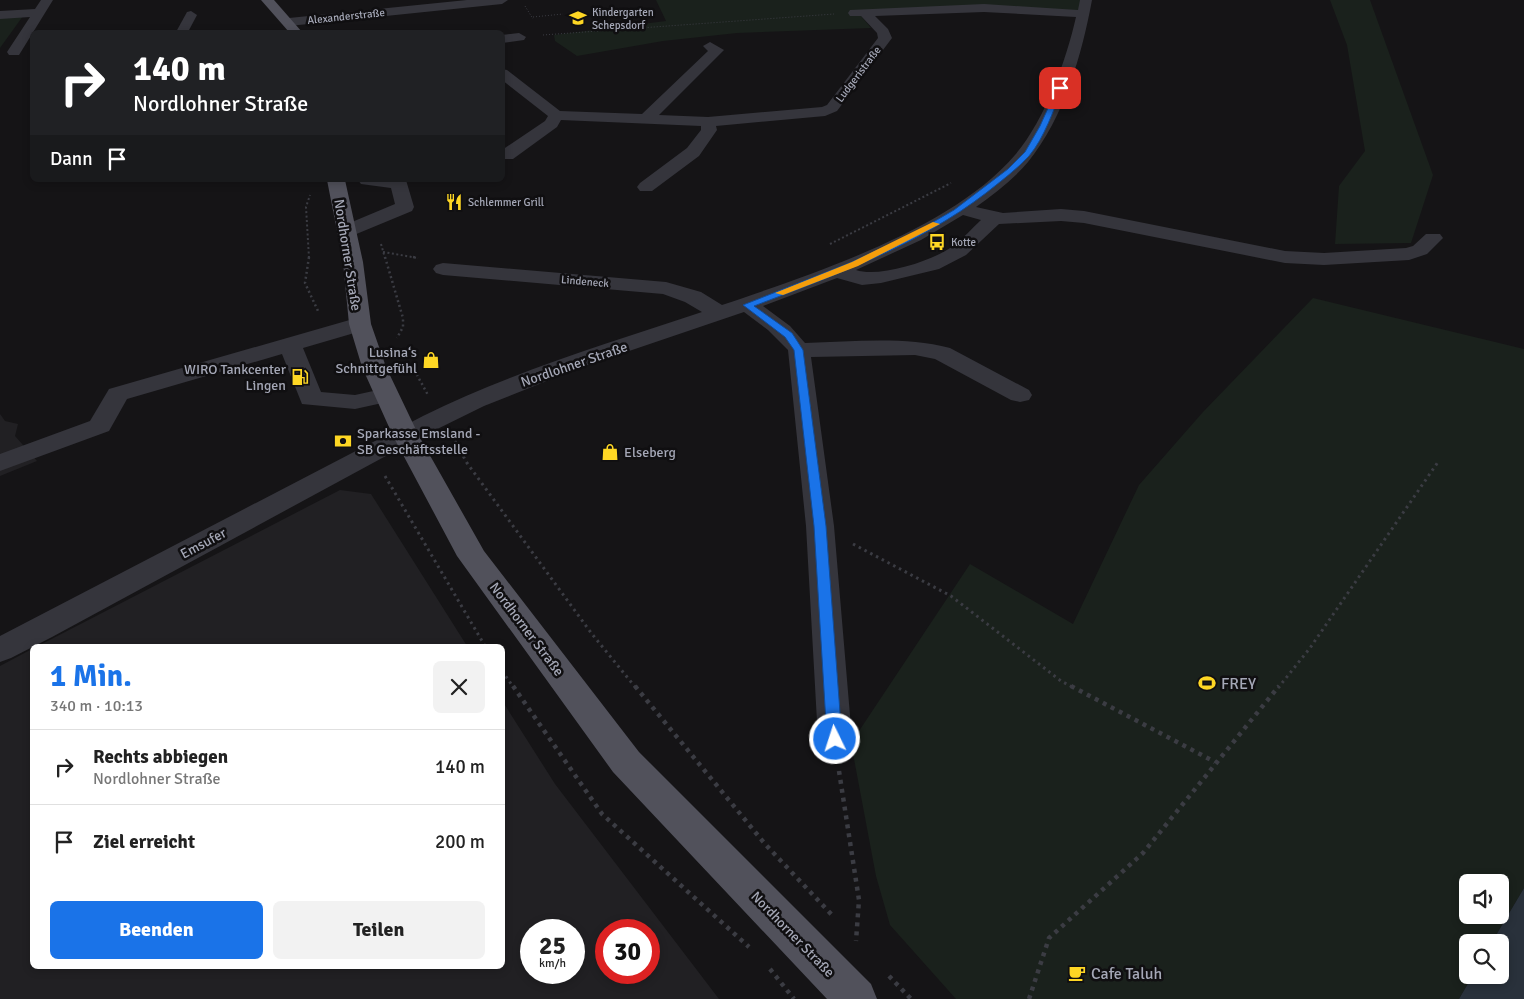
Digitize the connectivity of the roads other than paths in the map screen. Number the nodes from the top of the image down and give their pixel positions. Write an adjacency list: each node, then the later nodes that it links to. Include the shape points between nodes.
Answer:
1 (47, 0): 8 (street)
2 (267, 0): 13 (main road)
3 (502, 0): 5 (street, Alexanderstraße)
4 (935, 0): 7 (street)
5 (460, 2): 13 (street, Alexanderstraße)
6 (1085, 7): 7 (street); 28 (street, Nordlohner Straße, via 1060,88 1032,146 1011,171)
7 (950, 8): 10 (street)
8 (39, 13): 11 (street); 19 (street)
9 (847, 13): 10 (street)
10 (865, 13): 23 (street, Ludgeristraße, via 885,38 832,108)
11 (0, 15)
12 (191, 15): 14 (street)
13 (292, 28)
14 (183, 30)
15 (519, 37): 16 (street)
16 (505, 39)
17 (710, 46): 22 (street, via 717,50)
18 (30, 52): 19 (street)
19 (7, 53)
20 (505, 75): 21 (street)
21 (556, 115): 22 (street, Ludgeristraße); 24 (street, via 551,124)
22 (645, 120): 23 (street, Ludgeristraße)
23 (708, 122): 27 (street, via 709,130 693,152)
24 (507, 155)
25 (336, 182): 31 (main road, Nordhorner Straße)
26 (388, 182): 31 (street, via 399,183 405,207 374,220)
27 (646, 187)
28 (960, 209): 29 (street); 33 (street, Nordlohner Straße, via 919,234)
29 (994, 218): 30 (street, via 1084,217 1267,254 1324,259 1409,254 1420,250); 33 (street, via 959,251 932,265 862,279)
30 (1433, 238)
31 (348, 239): 36 (main road, Nordhorner Straße)
32 (443, 269): 35 (street, Lindeneck, via 666,288 693,297)
33 (837, 271): 34 (street, Nordlohner Straße)
34 (747, 305): 35 (street, Nordlohner Straße); 38 (street, via 789,335)
35 (721, 314): 41 (street, Nordlohner Straße, via 496,392)
36 (360, 324): 37 (street); 39 (main road, Nordhorner Straße)
37 (290, 344): 39 (street, via 311,399 355,402); 42 (street, via 118,394 100,426)
38 (799, 350): 40 (street, via 915,348 942,354); 44 (street, via 820,526)
39 (387, 395): 41 (main road, Nordhorner Straße)
40 (1020, 395)
41 (406, 436): 43 (street, Emsufer); 45 (main road, Nordhorner Straße, via 472,556 626,762)
42 (0, 463)
43 (0, 650)
44 (835, 739)
45 (856, 999)

